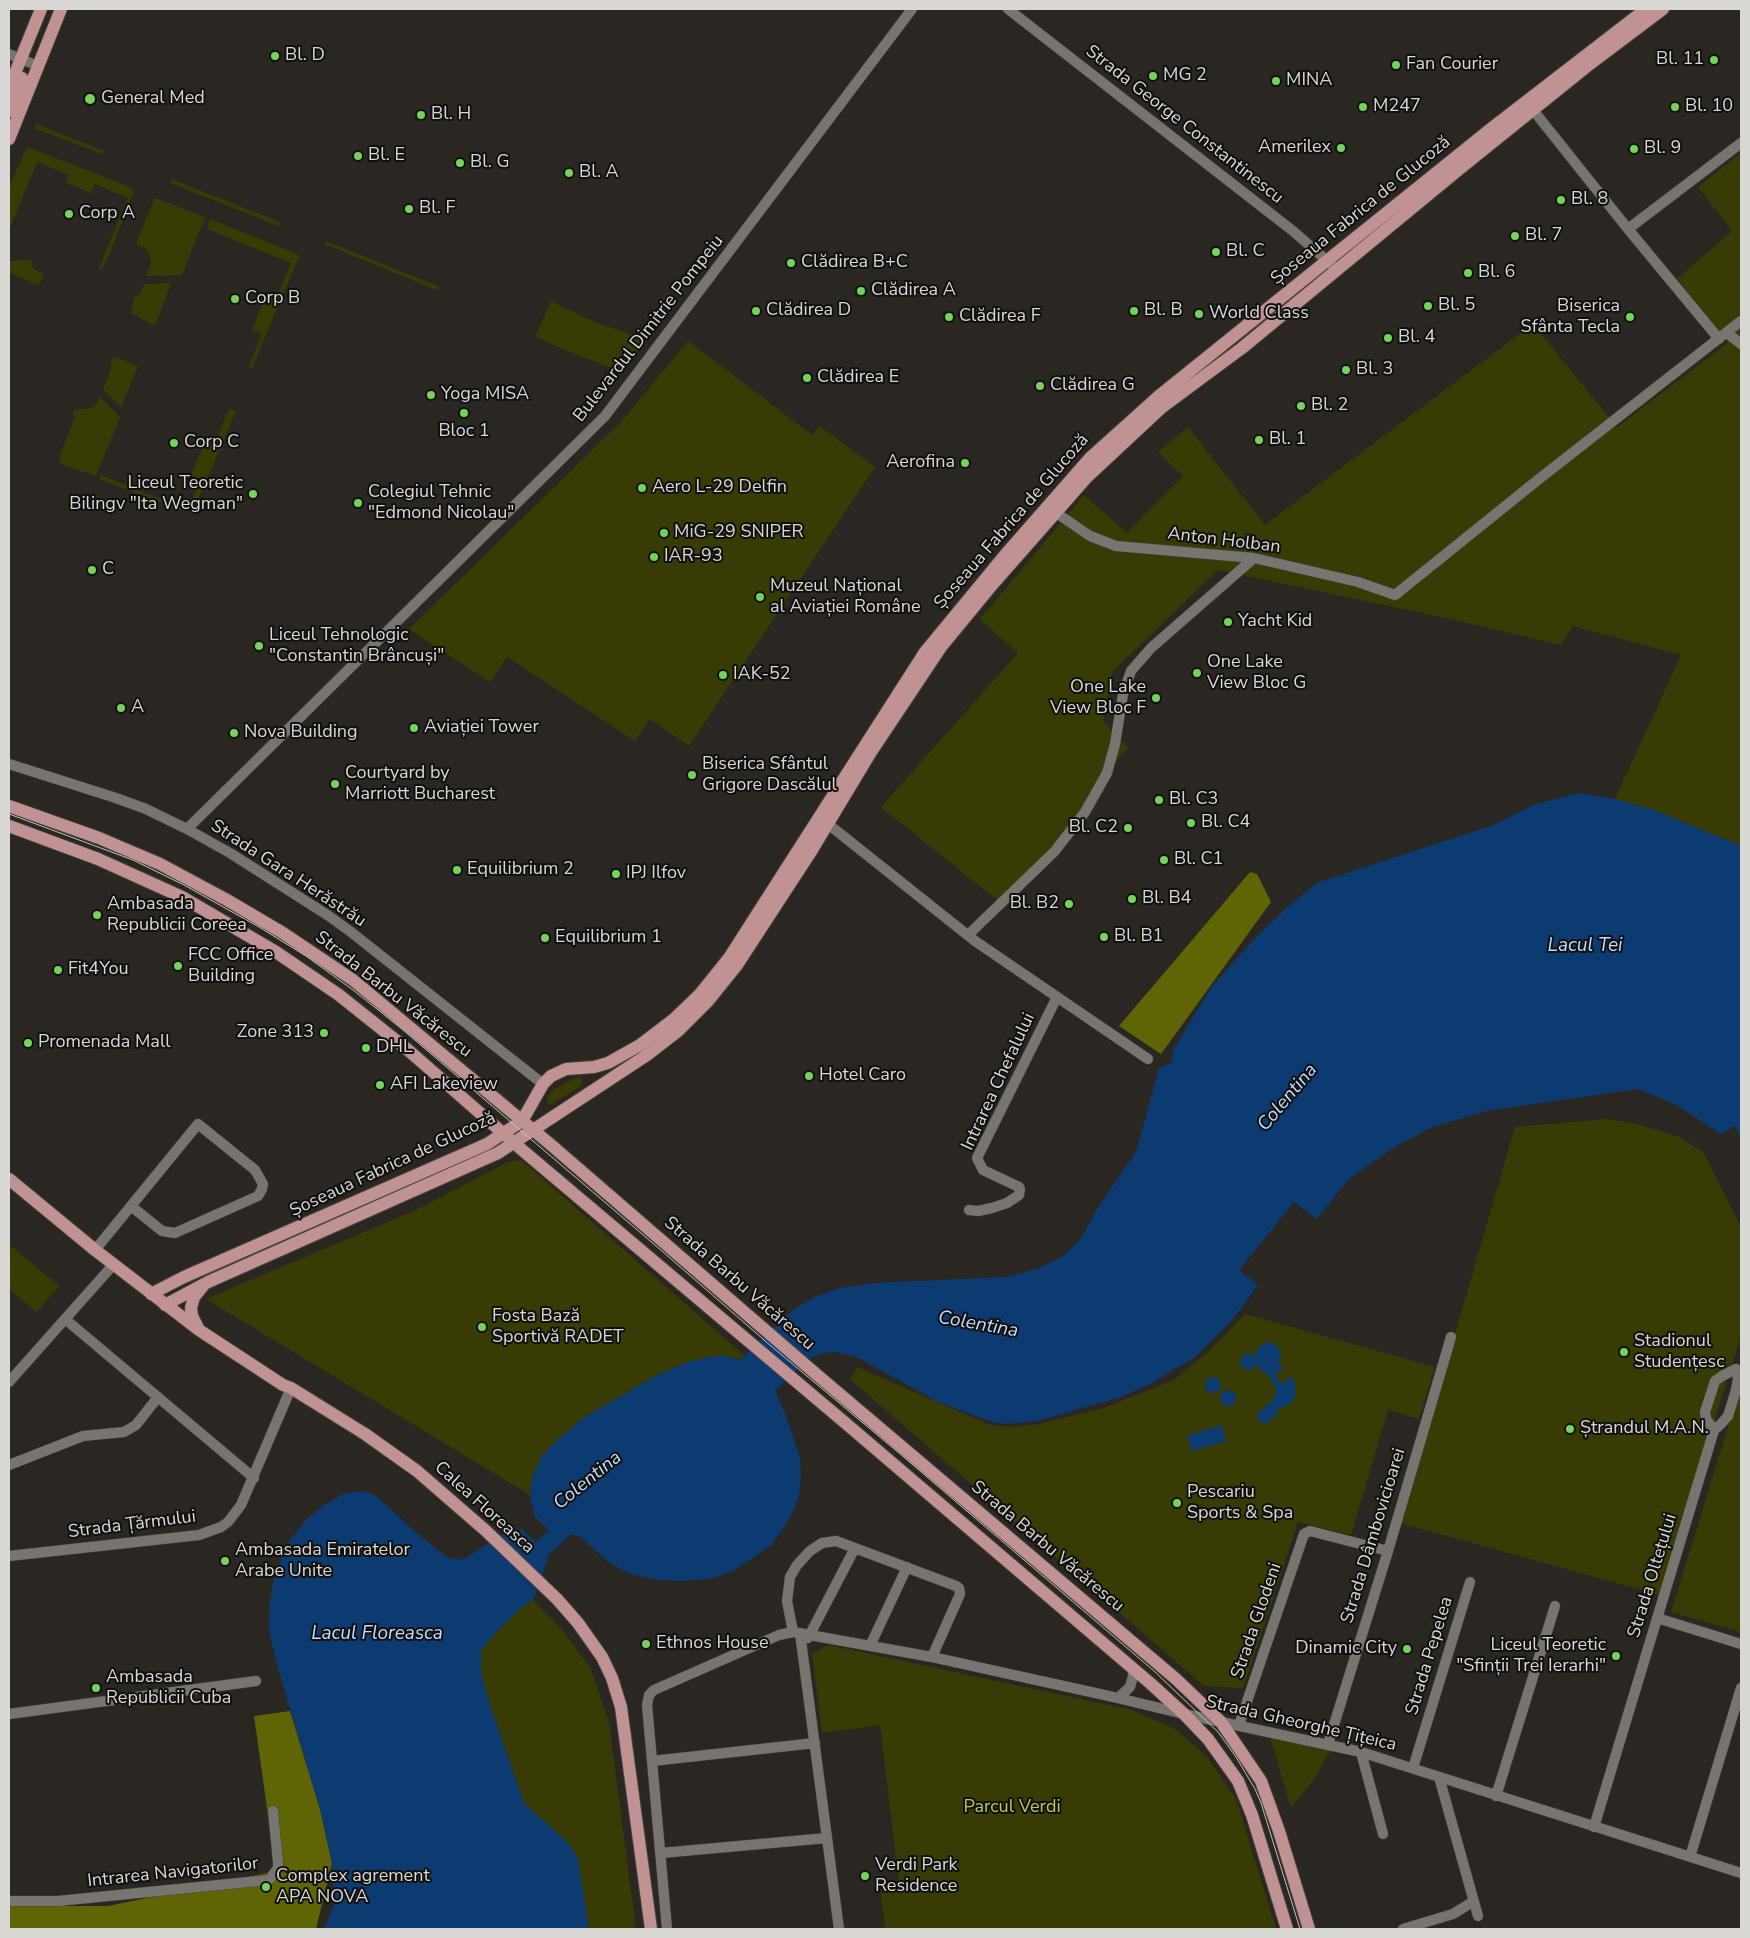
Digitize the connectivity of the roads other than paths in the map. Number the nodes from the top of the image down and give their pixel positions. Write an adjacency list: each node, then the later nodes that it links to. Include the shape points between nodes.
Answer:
1 (41, 9): 7 (main road)
2 (61, 9): 8 (main road)
3 (912, 9): 26 (street, Bulevardul Dimitrie Pompeiu, via 605,416)
4 (1008, 9): 15 (street, Strada George Constantinescu, via 1293,230)
5 (1646, 9): 15 (main road, Șoseaua Fabrica de Glucoză)
6 (1663, 9): 10 (main road, Șoseaua Fabrica de Glucoză)
7 (15, 56): 8 (street); 9 (main road); 11 (main road, via 26,68)
8 (38, 66): 12 (main road)
9 (9, 88)
10 (1533, 110): 14 (street); 16 (main road, Șoseaua Fabrica de Glucoză)
11 (9, 111)
12 (10, 132)
13 (1741, 143): 14 (street)
14 (1628, 229): 18 (street)
15 (1327, 260): 16 (street, Strada George Constantinescu); 24 (main road, Șoseaua Fabrica de Glucoză, via 1145,408 1084,465 964,602 925,652)
16 (1337, 270): 20 (main road, Șoseaua Fabrica de Glucoză, via 1242,348 1161,408 1087,477)
17 (1741, 321): 18 (street)
18 (1723, 336): 19 (street); 21 (street, Anton Holban, via 1395,595 1358,582)
19 (1741, 344)
20 (1055, 512): 21 (street, Anton Holban, via 1090,536 1116,546); 24 (main road, Șoseaua Fabrica de Glucoză, via 937,653)
21 (1254, 558): 27 (street, via 1151,648 1131,671 1106,773 1085,812 1054,851)
22 (9, 764): 26 (street, Strada Gara Herăstrău, via 116,798)
23 (9, 806): 33 (main road, Strada Barbu Văcărescu, via 160,864 283,932 353,980)
24 (823, 820): 27 (street); 30 (main road, Șoseaua Fabrica de Glucoză, via 729,958 700,994 640,1045 602,1065); 32 (main road, Șoseaua Fabrica de Glucoză, via 737,965 708,1001 647,1056)
25 (9, 826): 35 (main road, Strada Barbu Văcărescu, via 147,880 276,952 385,1031)
26 (187, 829): 31 (street, Strada Gara Herăstrău, via 329,916)
27 (968, 935): 28 (street)
28 (1057, 997): 29 (street); 39 (street, Intrarea Chefalului, via 977,1158 982,1170 1018,1187 1019,1195 992,1208)
29 (1148, 1059)
30 (581, 1067): 31 (main road, Șoseaua Fabrica de Glucoză, via 556,1073); 32 (main road, via 590,1082)
31 (543, 1084): 33 (main road, Șoseaua Fabrica de Glucoză)
32 (570, 1105): 34 (main road, Șoseaua Fabrica de Glucoză)
33 (522, 1121): 34 (main road, Strada Barbu Văcărescu); 35 (main road, Șoseaua Fabrica de Glucoză)
34 (533, 1130): 36 (main road, Șoseaua Fabrica de Glucoză); 73 (main road, Strada Barbu Văcărescu, via 1176,1678)
35 (504, 1134): 36 (main road, Strada Barbu Văcărescu); 43 (main road, Șoseaua Fabrica de Glucoză)
36 (515, 1143): 42 (main road, Șoseaua Fabrica de Glucoză, via 473,1165); 67 (main road, Strada Barbu Văcărescu)
37 (9, 1180): 40 (main road, Calea Floreasca)
38 (131, 1206): 38 (street, via 198,1124 255,1170 263,1184 258,1196 175,1233 162,1231); 40 (street)
39 (969, 1210)
40 (94, 1250): 41 (main road, Calea Floreasca)
41 (114, 1264): 43 (main road, Calea Floreasca); 45 (street)
42 (205, 1283): 44 (main road, Șoseaua Fabrica de Glucoză); 46 (main road, via 190,1308)
43 (151, 1294): 44 (main road, Calea Floreasca)
44 (165, 1304): 46 (main road, Calea Floreasca)
45 (65, 1319): 48 (street); 50 (street)
46 (199, 1330): 49 (main road, Calea Floreasca)
47 (1451, 1337): 55 (street, Strada Dâmbovicioarei)
48 (10, 1378)
49 (291, 1388): 53 (street, Strada Țărmului); 92 (main road, Calea Floreasca, via 392,1451 447,1495 566,1610 602,1657 621,1706)
50 (158, 1397): 52 (street, via 136,1425 124,1432 83,1436); 53 (street)
51 (1714, 1430): 51 (street, Strada Oltețului, via 1705,1412 1715,1381 1736,1369 1737,1384 1728,1416); 60 (street, Strada Oltețului)
52 (9, 1464)
53 (254, 1478): 56 (street, Strada Țărmului, via 236,1512 228,1522 211,1532)
54 (855, 1548): 57 (street); 61 (street, via 828,1542 810,1551 797,1565 790,1577 787,1594); 62 (street)
55 (1388, 1551): 74 (street, Strada Glodeni, via 1310,1530 1303,1536); 76 (street, Strada Dâmbovicioarei)
56 (9, 1556)
57 (907, 1568): 64 (street); 66 (street, via 956,1586 960,1592)
58 (1470, 1582): 79 (street, Strada Pepelea)
59 (1555, 1606): 81 (street)
60 (1657, 1618): 63 (street); 83 (street, Strada Oltețului)
61 (796, 1632): 62 (street, Strada Gheorghe Țițeica); 65 (street); 78 (street, Strada Gheorghe Țițeica, via 780,1635 654,1690 648,1700)
62 (811, 1634): 64 (street, Strada Gheorghe Țițeica); 65 (street)
63 (1741, 1644)
64 (870, 1646): 66 (street, Strada Gheorghe Țițeica)
65 (802, 1647): 75 (street)
66 (932, 1657): 70 (street, Strada Gheorghe Țițeica)
67 (1132, 1669): 70 (street, via 1130,1687); 72 (main road, Strada Barbu Văcărescu)
68 (256, 1681): 71 (street)
69 (1741, 1688): 87 (street)
70 (1118, 1698): 72 (street, Strada Gheorghe Țițeica)
71 (9, 1714)
72 (1184, 1714): 73 (street, Strada Gheorghe Țițeica); 95 (main road, Strada Barbu Văcărescu, via 1215,1748 1246,1798)
73 (1221, 1722): 74 (street, Strada Gheorghe Țițeica); 96 (main road, Strada Barbu Văcărescu, via 1264,1788)
74 (1239, 1725): 76 (street, Strada Gheorghe Țițeica)
75 (815, 1742): 78 (street); 85 (street)
76 (1328, 1744): 77 (street, Strada Gheorghe Țițeica)
77 (1361, 1752): 79 (street, Strada Gheorghe Țițeica); 84 (street)
78 (652, 1761): 86 (street)
79 (1414, 1768): 80 (street, Strada Gheorghe Țițeica)
80 (1439, 1777): 81 (street, Strada Gheorghe Țițeica); 90 (street)
81 (1496, 1796): 83 (street, Strada Gheorghe Țițeica)
82 (273, 1811): 89 (street, Intrarea Navigatorilor, via 278,1868 270,1880 86,1899)
83 (1594, 1827): 87 (street, Strada Gheorghe Țițeica)
84 (1383, 1834)
85 (827, 1838): 86 (street); 94 (street)
86 (661, 1853): 93 (street)
87 (1690, 1857): 88 (street, Strada Gheorghe Țițeica)
88 (1741, 1873)
89 (9, 1901)
90 (1474, 1901): 91 (street); 97 (street, via 1453,1914)
91 (1478, 1916)
92 (651, 1929)
93 (667, 1929)
94 (839, 1929)
95 (1287, 1929)
96 (1308, 1929)
97 (1403, 1929)

